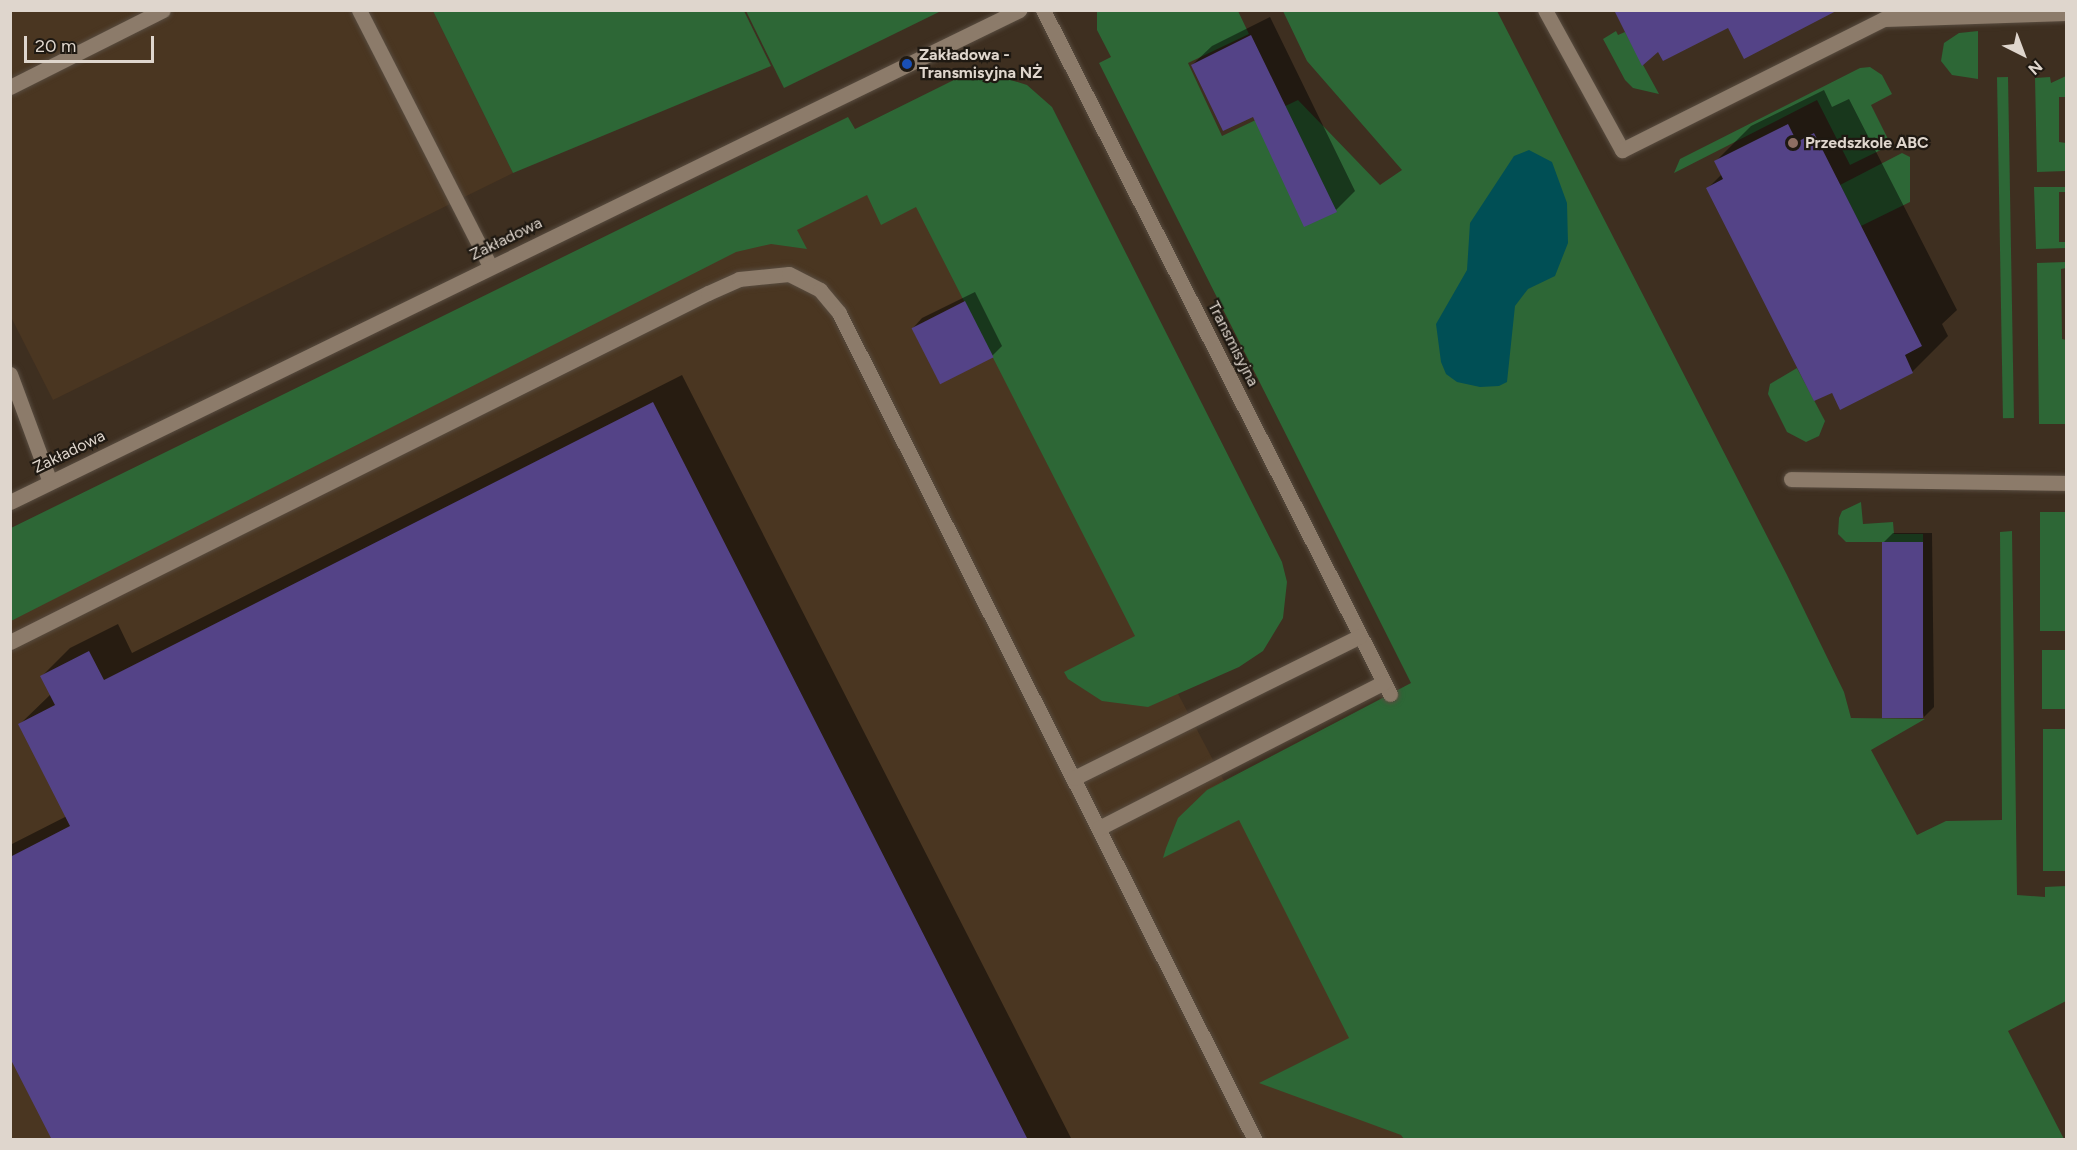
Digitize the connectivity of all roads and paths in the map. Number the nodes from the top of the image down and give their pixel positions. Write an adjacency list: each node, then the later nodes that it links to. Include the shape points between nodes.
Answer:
1 (163, 10): 7 (street)
2 (359, 10): 8 (street)
3 (1018, 10): 8 (street, Zakładowa)
4 (1043, 10): 14 (street, Transmisyjna)
5 (1545, 10): 6 (street, via 1622,150 1884,19)
6 (2067, 13)
7 (10, 87)
8 (490, 266): 11 (street, Zakładowa)
9 (10, 374): 11 (street)
10 (1791, 479): 12 (street)
11 (50, 482): 13 (street, Zakładowa)
12 (2067, 483)
13 (10, 502)
14 (1360, 636): 16 (street); 17 (street, Transmisyjna, via 1387,688)
15 (10, 642): 16 (street, via 708,293 739,279 789,274 820,290 839,313)
16 (1074, 778): 17 (street)
17 (1099, 828): 18 (street)
18 (1255, 1140)

